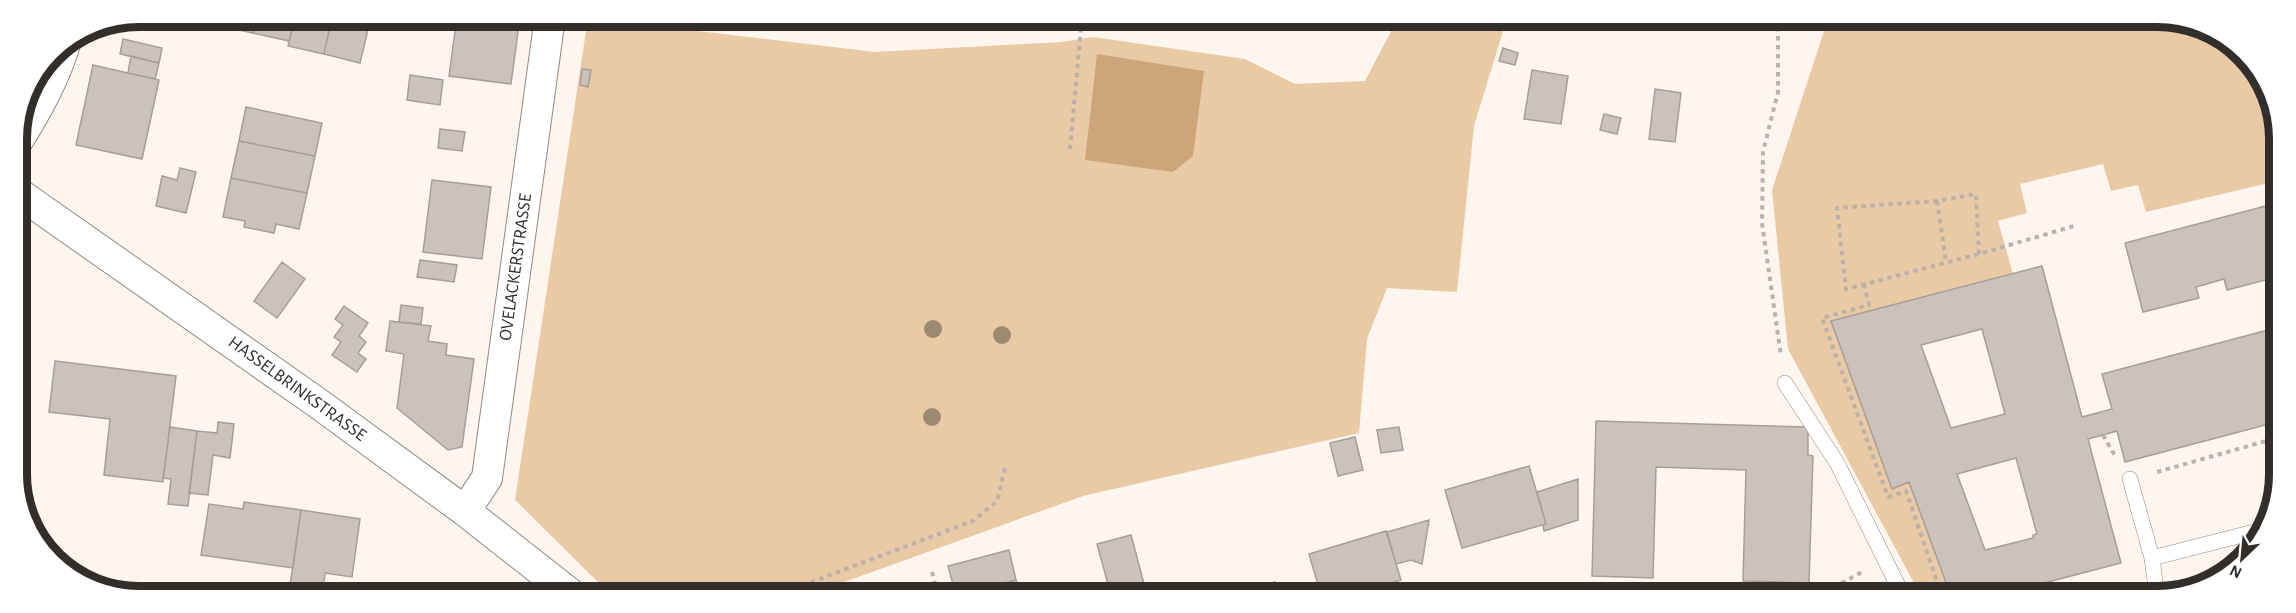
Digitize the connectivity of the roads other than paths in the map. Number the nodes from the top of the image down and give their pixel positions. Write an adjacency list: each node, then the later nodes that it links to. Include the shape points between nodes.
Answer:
1 (549, 27): 7 (street, OVELACKERSTRASSE, via 487,478)
2 (60, 60): 3 (street, via 42,103)
3 (28, 124)
4 (27, 199): 7 (street, HASSELBRINKSTRASSE)
5 (1785, 383): 11 (lane, via 1837,463)
6 (2130, 479): 9 (lane)
7 (465, 511): 10 (street, HASSELBRINKSTRASSE)
8 (2252, 532): 9 (lane)
9 (2152, 558): 12 (lane)
10 (562, 586)
11 (1898, 586)
12 (2156, 586)

